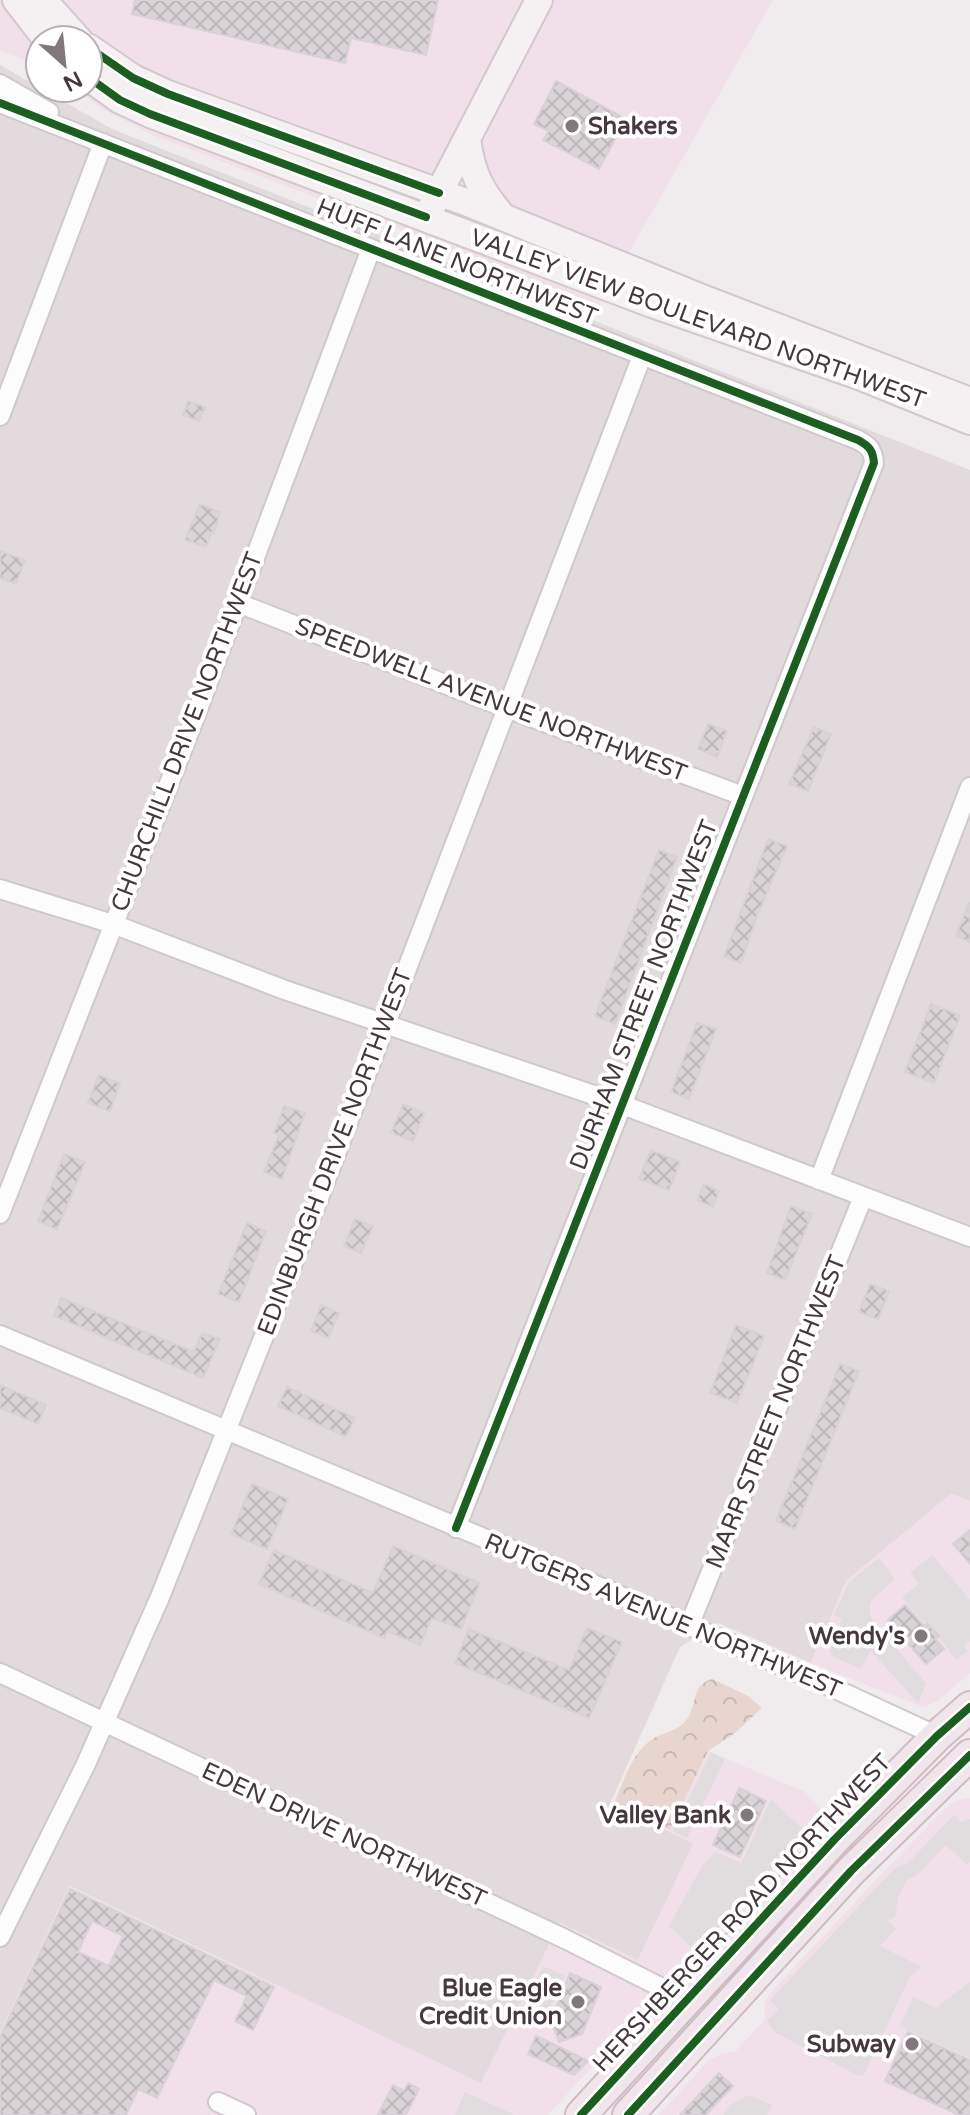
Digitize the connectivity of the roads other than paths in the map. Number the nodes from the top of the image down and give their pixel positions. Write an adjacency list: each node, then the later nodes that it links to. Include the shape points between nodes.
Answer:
1 (16, 0): 4 (main road)
2 (43, 0): 5 (main road)
3 (539, 0): 10 (main road)
4 (35, 24)
5 (65, 24)
6 (104, 58): 12 (main road, VALLEY VIEW BOULEVARD NORTHWEST, via 168,94)
7 (0, 84): 11 (street, HUFF LANE NORTHWEST)
8 (104, 88): 13 (main road, VALLEY VIEW BOULEVARD NORTHWEST, via 150,114)
9 (0, 103): 11 (street, HUFF LANE NORTHWEST)
10 (467, 139): 12 (main road); 14 (main road, via 475,179)
11 (103, 143): 15 (street, HUFF LANE NORTHWEST); 18 (street)
12 (439, 193): 13 (main road); 14 (main road, VALLEY VIEW BOULEVARD NORTHWEST)
13 (426, 217): 19 (main road, VALLEY VIEW BOULEVARD NORTHWEST)
14 (503, 217): 17 (main road, VALLEY VIEW BOULEVARD NORTHWEST)
15 (371, 249): 16 (street, HUFF LANE NORTHWEST); 21 (street, CHURCHILL DRIVE NORTHWEST)
16 (642, 356): 20 (street, HUFF LANE NORTHWEST, via 858,440 873,453); 22 (street, EDINBURGH DRIVE NORTHWEST)
17 (970, 401)
18 (0, 416)
19 (970, 421)
20 (868, 477): 24 (street, DURHAM STREET NORTHWEST)
21 (238, 603): 22 (street, SPEEDWELL AVENUE NORTHWEST); 26 (street, CHURCHILL DRIVE NORTHWEST)
22 (506, 708): 24 (street, SPEEDWELL AVENUE NORTHWEST); 27 (street, EDINBURGH DRIVE NORTHWEST)
23 (970, 787): 29 (street)
24 (743, 796): 28 (street, DURHAM STREET NORTHWEST)
25 (0, 889): 26 (street)
26 (113, 924): 27 (street); 31 (street, CHURCHILL DRIVE NORTHWEST)
27 (383, 1025): 28 (street); 34 (street, EDINBURGH DRIVE NORTHWEST)
28 (623, 1105): 29 (street); 35 (street, DURHAM STREET NORTHWEST)
29 (819, 1180): 30 (street)
30 (863, 1197): 32 (street); 36 (street, MARR STREET NORTHWEST)
31 (0, 1214)
32 (970, 1237)
33 (0, 1335): 34 (street, RUTGERS AVENUE NORTHWEST)
34 (226, 1431): 35 (street, RUTGERS AVENUE NORTHWEST); 39 (street, EDINBURGH DRIVE NORTHWEST)
35 (456, 1528): 36 (street, RUTGERS AVENUE NORTHWEST)
36 (689, 1626): 40 (street, RUTGERS AVENUE NORTHWEST)
37 (0, 1673): 39 (street, EDEN DRIVE NORTHWEST)
38 (970, 1707): 40 (main road, HERSHBERGER ROAD NORTHWEST)
39 (105, 1722): 42 (street, EDINBURGH DRIVE NORTHWEST); 43 (street, EDEN DRIVE NORTHWEST)
40 (937, 1736): 41 (main road, RUTGERS AVENUE NORTHWEST); 43 (main road, HERSHBERGER ROAD NORTHWEST)
41 (970, 1754): 47 (main road, via 851,1871)
42 (0, 1937)
43 (686, 2000): 46 (main road, HERSHBERGER ROAD NORTHWEST)
44 (218, 2102): 45 (street)
45 (246, 2115)
46 (581, 2115)
47 (628, 2115)

